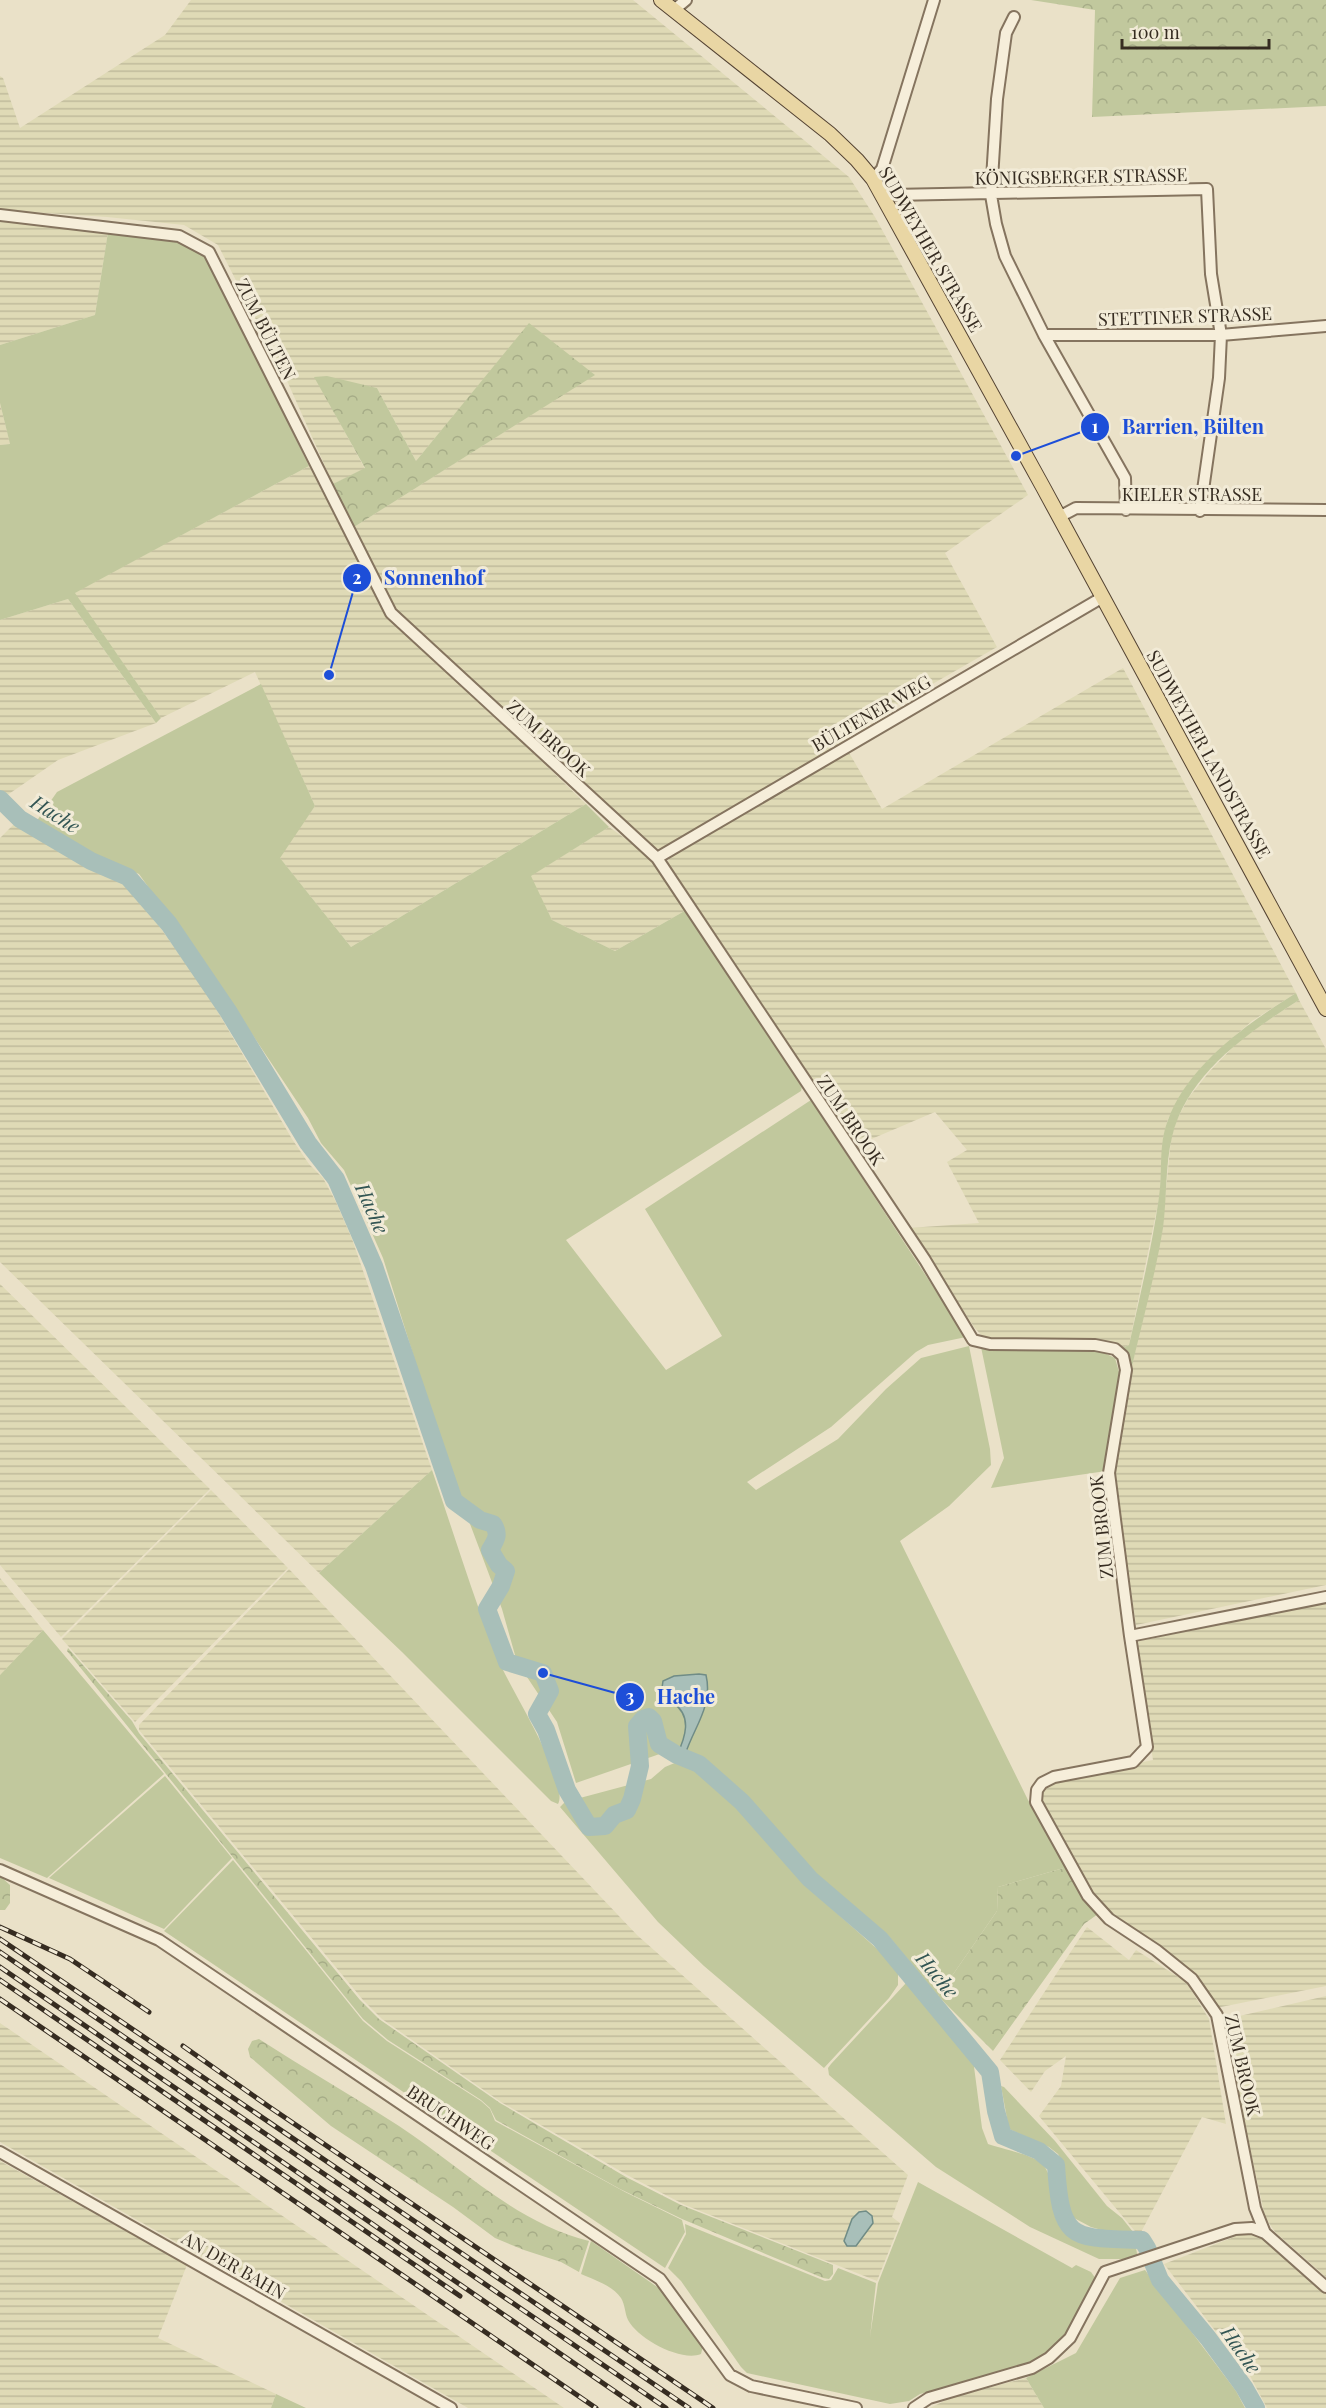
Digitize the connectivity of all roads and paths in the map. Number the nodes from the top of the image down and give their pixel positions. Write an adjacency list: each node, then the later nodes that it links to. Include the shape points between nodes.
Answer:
1 (661, 0): 4 (main road, SUDWEYHER STRASSE)
2 (686, 0): 4 (street)
3 (934, 0): 6 (street, via 882,169)
4 (674, 10): 6 (main road, SUDWEYHER STRASSE, via 830,134)
5 (1014, 16): 7 (street, via 1006,33 997,99)
6 (873, 179): 8 (main road, SUDWEYHER STRASSE)
7 (991, 195): 8 (street, KÖNIGSBERGER STRASSE); 11 (street, via 1005,256); 12 (street, KÖNIGSBERGER STRASSE, via 1207,189 1211,274)
8 (884, 197): 16 (main road, SUDWEYHER STRASSE)
9 (0, 215): 18 (street, ZUM BÜLTEN, via 179,236 209,252)
10 (1326, 326): 12 (street, STETTINER STRASSE)
11 (1044, 335): 12 (street, STETTINER STRASSE); 13 (street, via 1125,478)
12 (1221, 335): 15 (street, KÖNIGSBERGER STRASSE, via 1220,378)
13 (1126, 510): 15 (street, KIELER STRASSE); 16 (street, KIELER STRASSE, via 1076,508)
14 (1326, 510): 15 (street, KIELER STRASSE)
15 (1200, 511)
16 (1059, 517): 17 (main road, SUDWEYHER LANDSTRASSE)
17 (1102, 597): 19 (street, BÜLTENER WEG); 20 (main road, SUDWEYHER LANDSTRASSE)
18 (391, 614): 19 (street, ZUM BROOK)
19 (657, 858): 22 (street, ZUM BROOK, via 925,1260 973,1340 990,1344 1095,1345 1115,1349 1123,1356 1126,1370 1110,1473)
20 (1326, 1009)
21 (1326, 1597): 22 (street)
22 (1130, 1636): 25 (street, ZUM BROOK, via 1147,1747 1133,1762 1054,1777 1036,1790 1036,1802 1088,1896 1109,1919 1192,1979 1217,2015 1255,2208)
23 (0, 1870): 28 (street, BRUCHWEG, via 159,1940 660,2279 730,2375 751,2386)
24 (0, 2152): 27 (street, AN DER BAHN)
25 (1265, 2233): 26 (street); 29 (street, via 1252,2228 1235,2229 1105,2272 1070,2338 1049,2358 1032,2368 929,2398)
26 (1326, 2287)
27 (451, 2408)
28 (856, 2408)
29 (914, 2408)

